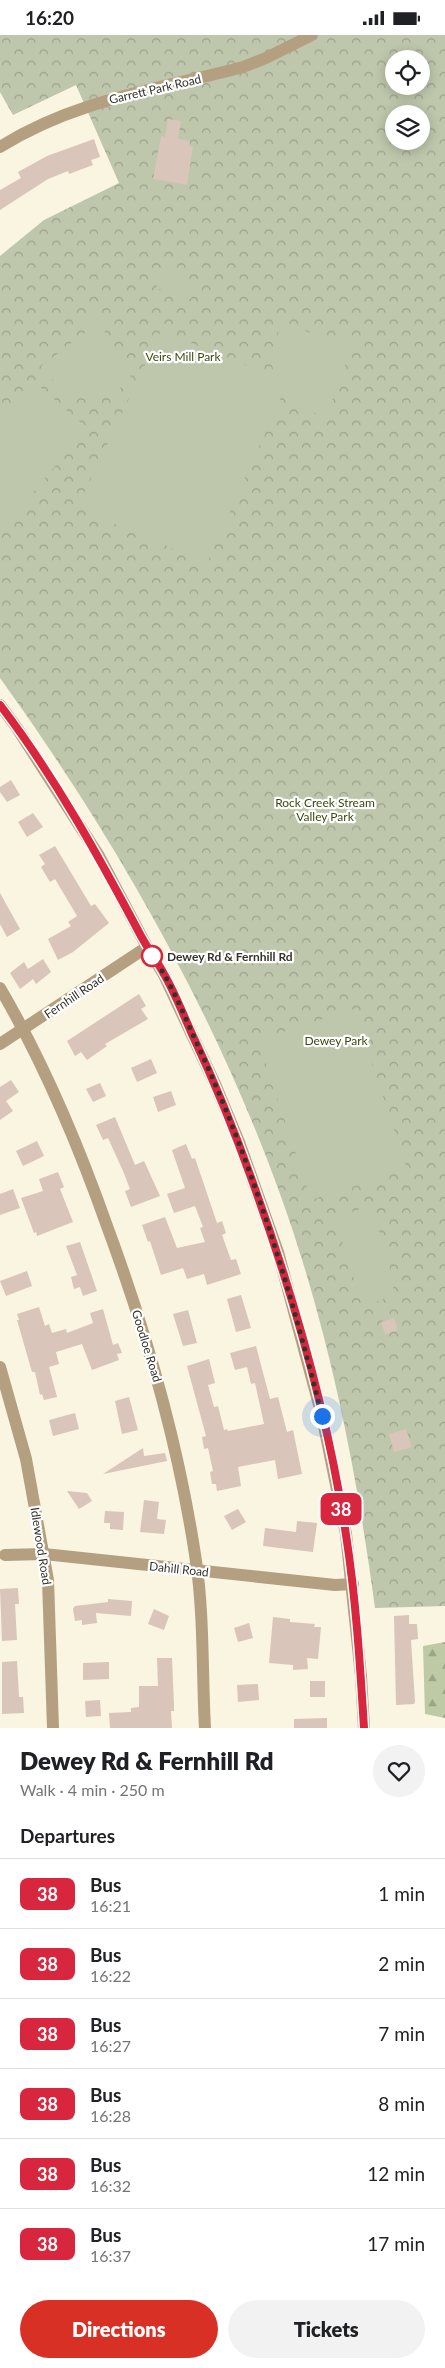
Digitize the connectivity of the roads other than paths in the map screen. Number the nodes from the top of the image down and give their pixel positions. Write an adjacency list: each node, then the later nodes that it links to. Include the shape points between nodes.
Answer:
1 (312, 35): 2 (street, Garrett Park Road, via 243,67 87,105 52,119)
2 (0, 147)
3 (0, 705): 4 (street, via 99,856)
4 (147, 947): 6 (street, Fernhill Road); 12 (street, via 164,975 215,1084 278,1252 322,1416 346,1535)
5 (0, 988): 6 (street, Goodloe Road)
6 (24, 1029): 7 (street, Fernhill Road); 11 (street, Goodloe Road, via 83,1159 129,1288 175,1447)
7 (0, 1044)
8 (0, 1367): 9 (street, Idlewood Road, via 26,1459)
9 (44, 1554): 10 (street, Dahill Road); 11 (street, Dahill Road); 13 (street, Idlewood Road, via 48,1579)
10 (5, 1555)
11 (197, 1571): 12 (street, Dahill Road, via 335,1585); 14 (street, Goodloe Road)
12 (352, 1583): 15 (street)
13 (53, 1728)
14 (205, 1728)
15 (364, 1728)

